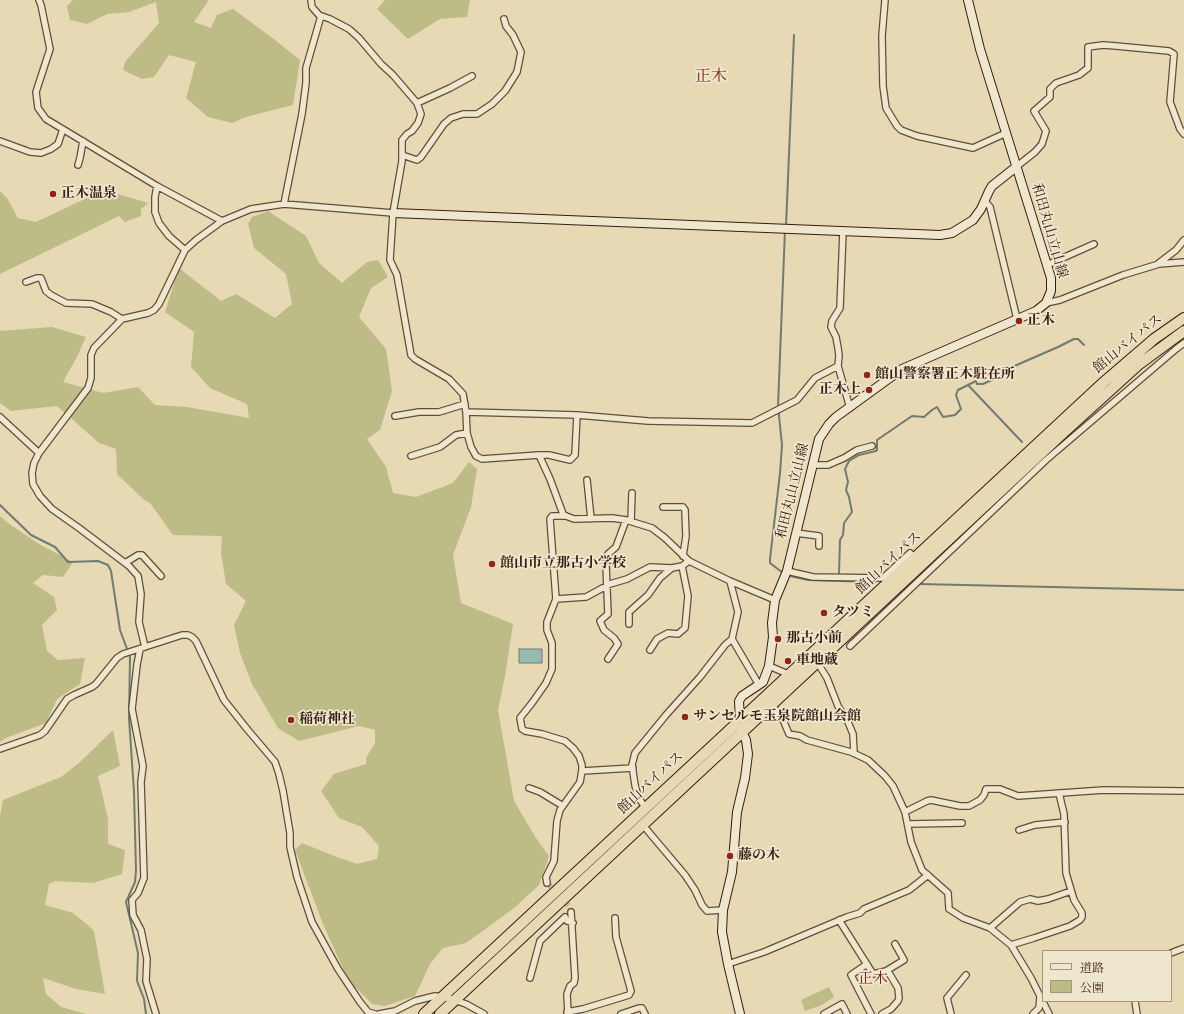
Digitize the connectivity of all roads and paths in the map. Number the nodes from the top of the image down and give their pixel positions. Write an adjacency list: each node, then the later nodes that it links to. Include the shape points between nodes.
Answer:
1 (39, 0): 9 (street, via 50,49 36,92 38,108 46,119)
2 (311, 0): 5 (street, via 312,7)
3 (885, 0): 10 (street, via 882,36 883,86 886,108 897,126 917,136 973,148)
4 (968, 0): 10 (main road, 和田丸山立山線, via 974,30)
5 (321, 16): 8 (street, via 349,29 359,38); 19 (street, via 306,68 302,114)
6 (504, 19): 14 (street, via 522,52 517,72 506,91 477,114 463,114 451,118 417,160)
7 (472, 76): 8 (street)
8 (417, 103): 14 (street, via 421,114 418,123 402,140)
9 (63, 129): 12 (street, via 58,144 41,152 30,152); 13 (street)
10 (1006, 133): 16 (main road, 和田丸山立山線)
11 (1184, 134): 16 (street, via 1170,102 1174,54 1169,51 1116,46 1088,47 1088,68 1079,75 1056,83 1050,89 1050,97 1034,111 1046,131 1042,144)
12 (0, 141)
13 (83, 141): 15 (street); 17 (street)
14 (402, 155): 20 (street)
15 (78, 165)
16 (1016, 167): 18 (main road, via 992,186); 28 (main road, 和田丸山立山線)
17 (157, 186): 21 (street); 25 (street, via 155,212 159,223)
18 (985, 201): 22 (main road, via 973,220 952,233 932,235); 33 (street, via 990,207)
19 (284, 204): 20 (street); 21 (street, via 251,209)
20 (393, 213): 22 (main road); 37 (street, via 390,260 397,275 411,355 449,379 463,394)
21 (222, 221): 25 (street)
22 (843, 231): 36 (street, via 840,308 831,327 838,348)
23 (1184, 240): 27 (street)
24 (1094, 244): 28 (street)
25 (185, 250): 32 (street, via 154,310)
26 (1184, 262): 27 (street)
27 (1159, 264): 30 (street)
28 (1046, 265): 30 (main road, 和田丸山立山線, via 1051,285)
29 (26, 282): 32 (street, via 41,278 46,291 66,303 92,304)
30 (1046, 303): 33 (main road, 和田丸山立山線, via 1036,311)
31 (1184, 318): 58 (highway, 館山バイパス, via 1154,339 1104,382)
32 (122, 319): 45 (street, via 94,348 88,388)
33 (1017, 319): 38 (main road, 和田丸山立山線, via 902,369)
34 (1184, 331): 75 (highway, 館山バイパス, via 1121,380)
35 (1184, 343): 71 (street, via 1046,460)
36 (838, 366): 38 (street); 40 (street, via 814,378 797,400 752,423 648,421)
37 (465, 404): 39 (street); 41 (street, via 439,412)
38 (850, 408): 48 (main road, 和田丸山立山線, via 823,431 816,446)
39 (466, 412): 40 (street); 43 (street)
40 (577, 415): 46 (street, via 574,455 570,460)
41 (395, 416)
42 (0, 417): 45 (street)
43 (467, 433): 46 (street, via 476,456 482,459); 47 (street, via 456,435 440,447)
44 (872, 446): 48 (street, via 828,464)
45 (39, 453): 60 (street, via 32,473 33,484 40,496 52,509)
46 (539, 455): 52 (street)
47 (411, 456)
48 (812, 465): 55 (main road, 和田丸山立山線)
49 (587, 480): 53 (street)
50 (632, 493): 54 (street)
51 (663, 507): 57 (street, via 683,507 685,510 686,536)
52 (566, 516): 53 (street, via 574,519); 67 (street, via 550,518)
53 (591, 519): 54 (street)
54 (628, 520): 57 (street, via 652,528); 66 (street, via 616,547 608,554)
55 (796, 533): 56 (street, via 819,536); 63 (main road, 和田丸山立山線)
56 (818, 546)
57 (683, 556): 59 (street)
58 (915, 558): 63 (street, via 910,553 883,578 813,577); 77 (highway, 館山バイパス)
59 (689, 561): 61 (street); 65 (street)
60 (125, 563): 64 (street, via 142,555); 72 (street, via 138,576 140,585)
61 (682, 566): 62 (street); 73 (street, via 688,596 685,628 678,634 668,633 657,640)
62 (672, 568): 66 (street, via 650,567); 69 (street, via 629,612)
63 (787, 572): 68 (main road, 和田丸山立山線)
64 (161, 576)
65 (730, 581): 68 (street); 70 (street, via 738,612)
66 (607, 586): 67 (street, via 586,597); 74 (street, via 608,614 600,621 604,630 618,644)
67 (556, 599): 85 (street, via 547,622 552,643 552,669 546,683 520,718 520,723 525,731 565,742 573,748 579,756)
68 (775, 600): 76 (main road, 和田丸山立山線)
69 (629, 624)
70 (732, 639): 78 (street); 84 (street, via 635,753)
71 (850, 646)
72 (143, 648): 82 (street, via 117,658 96,684 67,699 40,735); 122 (street, via 137,665 132,709 143,766 140,782 144,878 132,900 133,915 141,930 147,958 146,981); 123 (street, via 182,635 192,637 224,700 274,762 283,790 290,847 297,877 312,922 360,1002 368,1012)
73 (650, 650)
74 (608, 659)
75 (817, 662): 79 (highway, 館山バイパス); 83 (street, via 853,734)
76 (769, 666): 77 (street); 78 (main road, 和田丸山立山線, via 767,675)
77 (788, 674): 80 (highway, 館山バイパス)
78 (759, 685): 80 (main road, 和田丸山立山線, via 742,696 739,701)
79 (771, 705): 81 (highway, 館山バイパス); 83 (street, via 781,715 789,734)
80 (740, 721): 81 (main road, 和田丸山立山線); 90 (highway, 館山バイパス)
81 (742, 732): 94 (highway, 館山バイパス); 100 (main road, 和田丸山立山線, via 748,754 737,812 732,872)
82 (0, 749)
83 (854, 753): 91 (street, via 868,760 885,776 893,786)
84 (633, 768): 85 (street); 90 (street, via 638,797)
85 (582, 771): 89 (street, via 580,782)
86 (528, 788): 89 (street)
87 (1184, 791): 88 (street, via 1104,790)
88 (1059, 793): 91 (street, via 1018,796 1000,789 986,789 980,800 969,806 931,800); 92 (street)
89 (563, 806): 98 (street, via 557,821 554,861 546,877)
90 (645, 808): 116 (highway, 館山バイパス)
91 (905, 812): 95 (street)
92 (1065, 822): 96 (street, via 1035,825); 99 (street, via 1066,873)
93 (962, 823): 95 (street)
94 (642, 824): 100 (street, via 685,875 707,911); 117 (highway, 館山バイパス)
95 (908, 824): 97 (street, via 916,856 922,870)
96 (1019, 830)
97 (928, 875): 103 (street, via 909,890 864,909 860,914); 105 (street, via 948,893 949,909 963,918)
98 (547, 883)
99 (1071, 891): 105 (street, via 1048,899 1020,902); 107 (street, via 1082,913 1080,920 1070,926)
100 (723, 910): 110 (main road, 和田丸山立山線, via 722,932)
101 (571, 912): 104 (street)
102 (615, 918): 120 (street, via 616,937 630,994)
103 (839, 920): 110 (street, via 764,952); 111 (street)
104 (573, 923): 114 (street, via 565,917 540,941); 120 (street, via 575,981 567,994)
105 (990, 928): 107 (street)
106 (895, 944): 112 (street, via 904,960)
107 (1011, 945): 115 (street)
108 (1184, 948): 109 (street)
109 (1172, 953)
110 (728, 964): 121 (main road, 和田丸山立山線)
111 (867, 964): 112 (street, via 873,974); 132 (street, via 851,975)
112 (886, 971): 133 (street, via 898,988 899,998 895,1006)
113 (966, 975): 134 (street, via 947,998)
114 (530, 978)
115 (1042, 996): 135 (street, via 1039,1008)
116 (442, 997): 117 (street); 124 (street, via 424,998 395,1011); 125 (highway, 館山バイパス)
117 (454, 1000): 126 (highway, 館山バイパス); 127 (street)
118 (1044, 1002): 136 (street)
119 (1136, 1002): 137 (street)
120 (568, 1013)
121 (738, 1013)
122 (156, 1014)
123 (375, 1014)
124 (379, 1014)
125 (424, 1014)
126 (440, 1014)
127 (484, 1014)
128 (621, 1014): 129 (street, via 642,1008)
129 (645, 1014)
130 (824, 1014): 131 (street, via 842,1004)
131 (847, 1014)
132 (871, 1014)
133 (882, 1014)
134 (951, 1014)
135 (1033, 1014)
136 (1049, 1014)
137 (1137, 1014)

